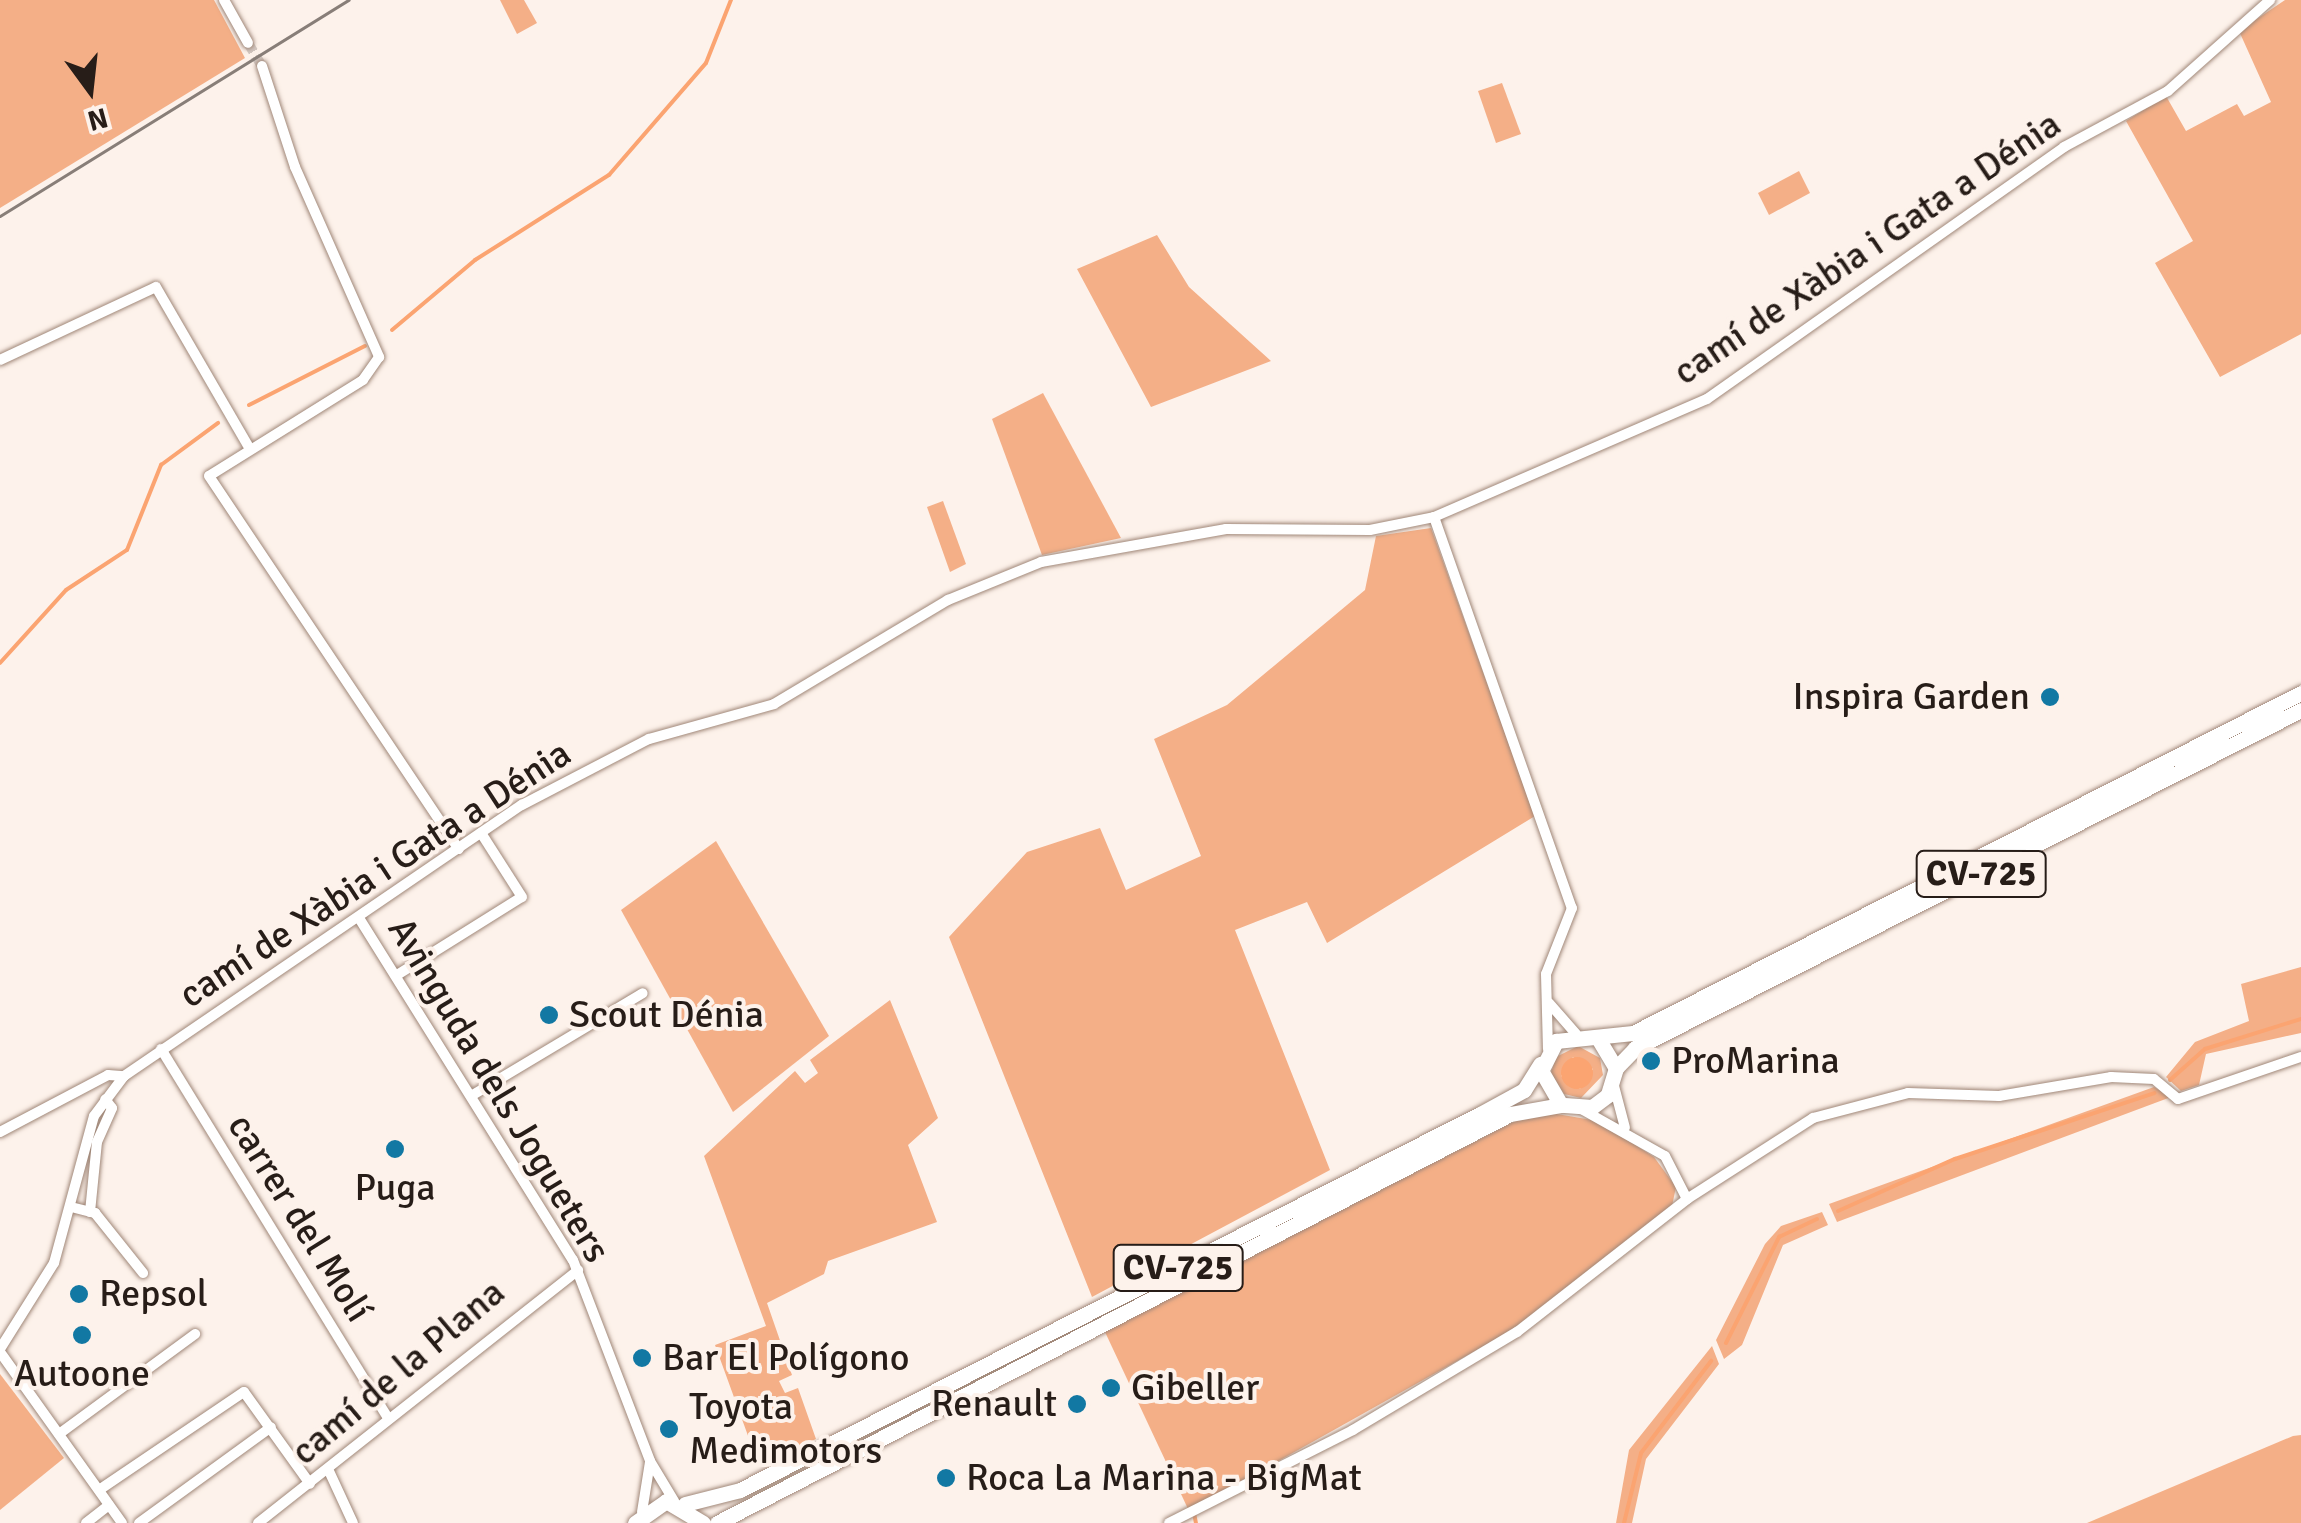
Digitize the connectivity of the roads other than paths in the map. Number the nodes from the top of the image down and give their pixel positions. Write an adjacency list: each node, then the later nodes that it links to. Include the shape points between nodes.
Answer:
1 (224, 0): 3 (street)
2 (2270, 0): 7 (street, camí de Xàbia i Gata a Dénia, via 2168,90 2057,152 1706,399)
3 (248, 43)
4 (262, 66): 6 (street, via 296,168 379,356 363,380)
5 (0, 360): 6 (street, via 156,287)
6 (248, 446): 11 (street, via 212,468 212,485)
7 (1434, 517): 10 (street, camí de Xàbia i Gata a Dénia, via 1370,530 1226,529 1040,562 948,600 774,704 649,739); 15 (street, via 1572,908)
8 (2301, 694): 17 (main road, CV-725, via 1755,972)
9 (2301, 710): 21 (main road, CV-725, via 1636,1048)
10 (481, 833): 11 (street, camí de Xàbia i Gata a Dénia); 13 (street, via 522,897)
11 (458, 849): 12 (street, camí de Xàbia i Gata a Dénia)
12 (360, 918): 13 (street, Avinguda dels Jogueters); 18 (street, camí de Xàbia i Gata a Dénia)
13 (397, 975): 24 (street, Avinguda dels Jogueters)
14 (643, 993): 24 (street)
15 (1543, 994): 16 (street); 19 (street)
16 (1576, 1034): 17 (main road); 19 (main road, CV-725)
17 (1599, 1040): 21 (main road)
18 (161, 1049): 22 (street, camí de Xàbia i Gata a Dénia); 37 (street, carrer del Molí)
19 (1545, 1055): 26 (main road, via 1542,1082); 44 (main road, CV-725, via 1514,1096 740,1490)
20 (2301, 1057): 30 (street, via 2178,1099 2159,1081 2129,1076 1853,1103 1814,1118)
21 (1616, 1068): 23 (main road)
22 (124, 1076): 25 (street, camí de Xàbia i Gata a Dénia); 29 (street, via 108,1074)
23 (1614, 1086): 27 (main road); 28 (street)
24 (471, 1096): 33 (street, Avinguda dels Jogueters)
25 (105, 1099): 31 (street, camí de Xàbia i Gata a Dénia, via 86,1138); 32 (street, via 112,1108 97,1142)
26 (1561, 1105): 27 (main road, CV-725); 53 (main road, CV-725, via 1510,1114)
27 (1582, 1109): 28 (street)
28 (1625, 1128): 30 (street, via 1665,1156)
29 (0, 1132)
30 (1687, 1199): 54 (street, via 1442,1378)
31 (75, 1208): 32 (street); 36 (street, camí de Xàbia i Gata a Dénia, via 42,1288)
32 (90, 1212): 34 (street)
33 (578, 1270): 37 (street, camí de la Plana); 40 (street, Avinguda dels Jogueters)
34 (143, 1274)
35 (195, 1334): 39 (street)
36 (0, 1351): 39 (street)
37 (388, 1418): 41 (street, camí de la Plana)
38 (271, 1426): 42 (street); 43 (street, via 249,1395 235,1393); 49 (street)
39 (59, 1434): 43 (street)
40 (650, 1461): 44 (street, Avinguda dels Jogueters); 46 (street, Avinguda dels Jogueters)
41 (330, 1470): 42 (street, camí de la Plana); 51 (street)
42 (310, 1484): 50 (street, camí de la Plana)
43 (99, 1490): 45 (street)
44 (679, 1503): 46 (main road, CV-725); 52 (main road)
45 (109, 1505): 47 (street); 48 (street)
46 (638, 1517)
47 (86, 1523)
48 (122, 1523)
49 (139, 1523)
50 (258, 1523)
51 (352, 1523)
52 (703, 1523)
53 (717, 1523)
54 (1169, 1523)

